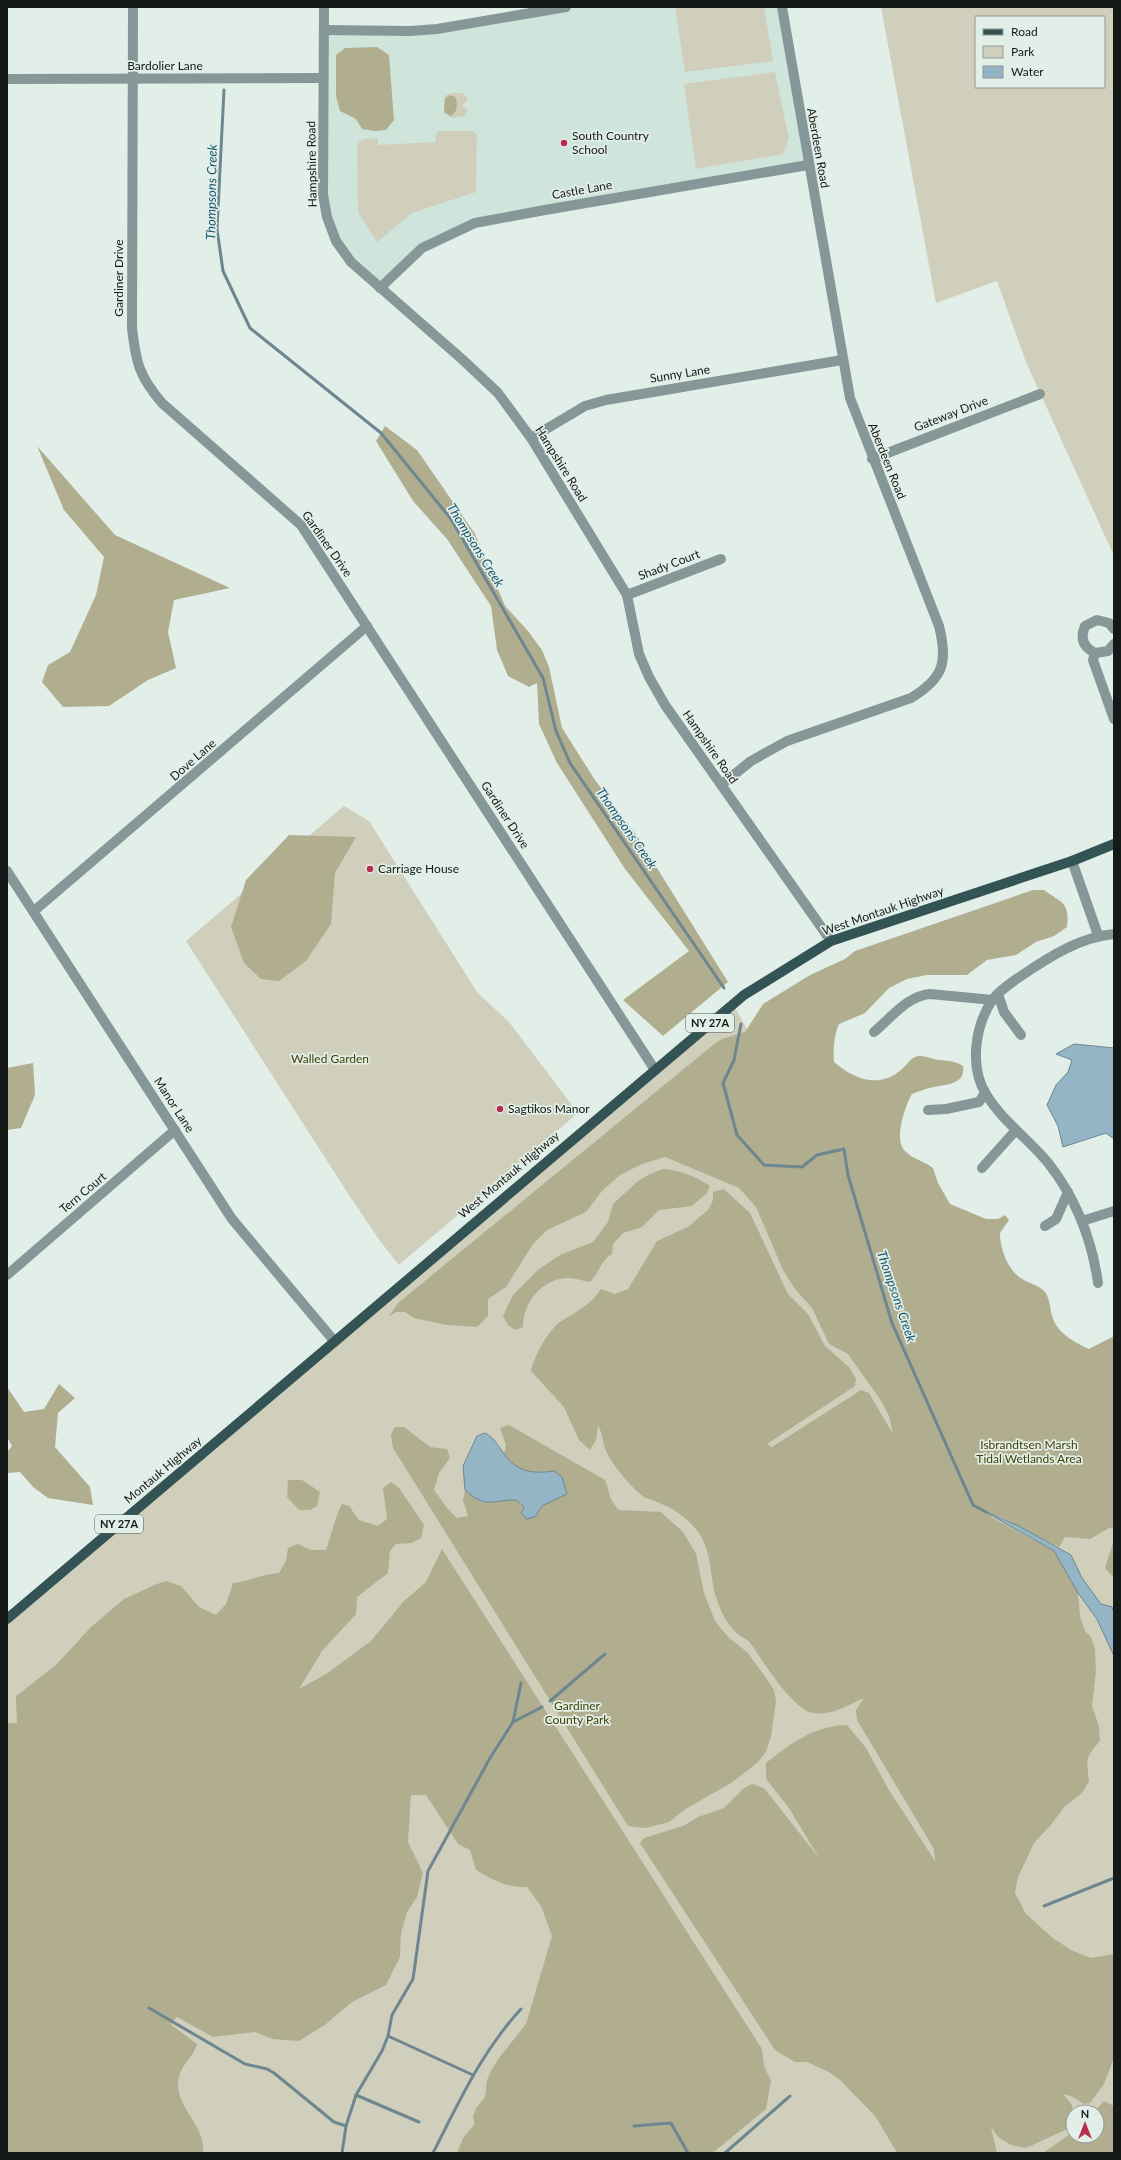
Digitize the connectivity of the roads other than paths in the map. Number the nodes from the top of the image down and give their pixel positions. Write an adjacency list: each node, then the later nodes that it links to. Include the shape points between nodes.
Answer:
1 (133, 7): 8 (street, Gardiner Drive)
2 (324, 7): 5 (street, Hampshire Road)
3 (566, 7): 5 (street, via 437,29)
4 (782, 7): 9 (street, Aberdeen Road)
5 (324, 30): 6 (street, Hampshire Road)
6 (323, 78): 8 (street, Bardolier Lane); 10 (street, Hampshire Road, via 323,188 327,217 336,241 351,262)
7 (7, 79): 8 (street, Bardolier Lane)
8 (134, 79): 17 (street, Gardiner Drive, via 132,328 135,359 148,387 162,403 301,525)
9 (808, 165): 10 (street, Castle Lane, via 475,223 422,248); 11 (street, Aberdeen Road)
10 (380, 288): 13 (street, Hampshire Road, via 498,393)
11 (842, 360): 13 (street, Sunny Lane, via 606,400 579,409); 14 (street, Aberdeen Road, via 850,398)
12 (1040, 394): 14 (street, Gateway Drive)
13 (531, 438): 16 (street, Hampshire Road)
14 (872, 459): 22 (street, Aberdeen Road, via 939,626 944,659 938,676 929,688 911,698 787,741 751,761)
15 (721, 560): 16 (street, Shady Court)
16 (627, 595): 22 (street, Hampshire Road, via 639,654 649,677 665,705)
17 (367, 626): 26 (street, Dove Lane); 33 (street, Gardiner Drive)
18 (1114, 629): 20 (street, via 1103,620 1090,622 1085,626 1082,639 1084,645)
19 (1114, 644): 20 (street, via 1108,651)
20 (1095, 653): 21 (street, via 1093,660)
21 (1114, 718)
22 (721, 785): 29 (street, Hampshire Road)
23 (1114, 844): 24 (main road, West Montauk Highway / NY 27A)
24 (1072, 862): 28 (street); 29 (main road, West Montauk Highway / NY 27A)
25 (7, 871): 26 (street, Manor Lane)
26 (34, 911): 36 (street, Manor Lane)
27 (1114, 934): 28 (street)
28 (1098, 935): 30 (street, via 1036,965)
29 (832, 941): 33 (main road, West Montauk Highway / NY 27A, via 744,995)
30 (996, 997): 31 (street, via 920,995); 32 (street); 34 (street, via 981,1021 976,1052 980,1080)
31 (874, 1032)
32 (1021, 1035)
33 (655, 1070): 45 (main road, West Montauk Highway / NY 27A)
34 (985, 1093): 35 (street, via 980,1102); 37 (street)
35 (928, 1110)
36 (175, 1130): 43 (street, Tern Court); 45 (street, Manor Lane, via 232,1219)
37 (1016, 1130): 38 (street); 39 (street, via 1049,1164)
38 (982, 1168)
39 (1068, 1192): 41 (street); 42 (street, via 1056,1219)
40 (1114, 1211): 41 (street)
41 (1082, 1222): 44 (street, via 1095,1258)
42 (1045, 1226)
43 (7, 1275)
44 (1098, 1283)
45 (335, 1342): 46 (main road, Montauk Highway / NY 27A)
46 (7, 1619)

